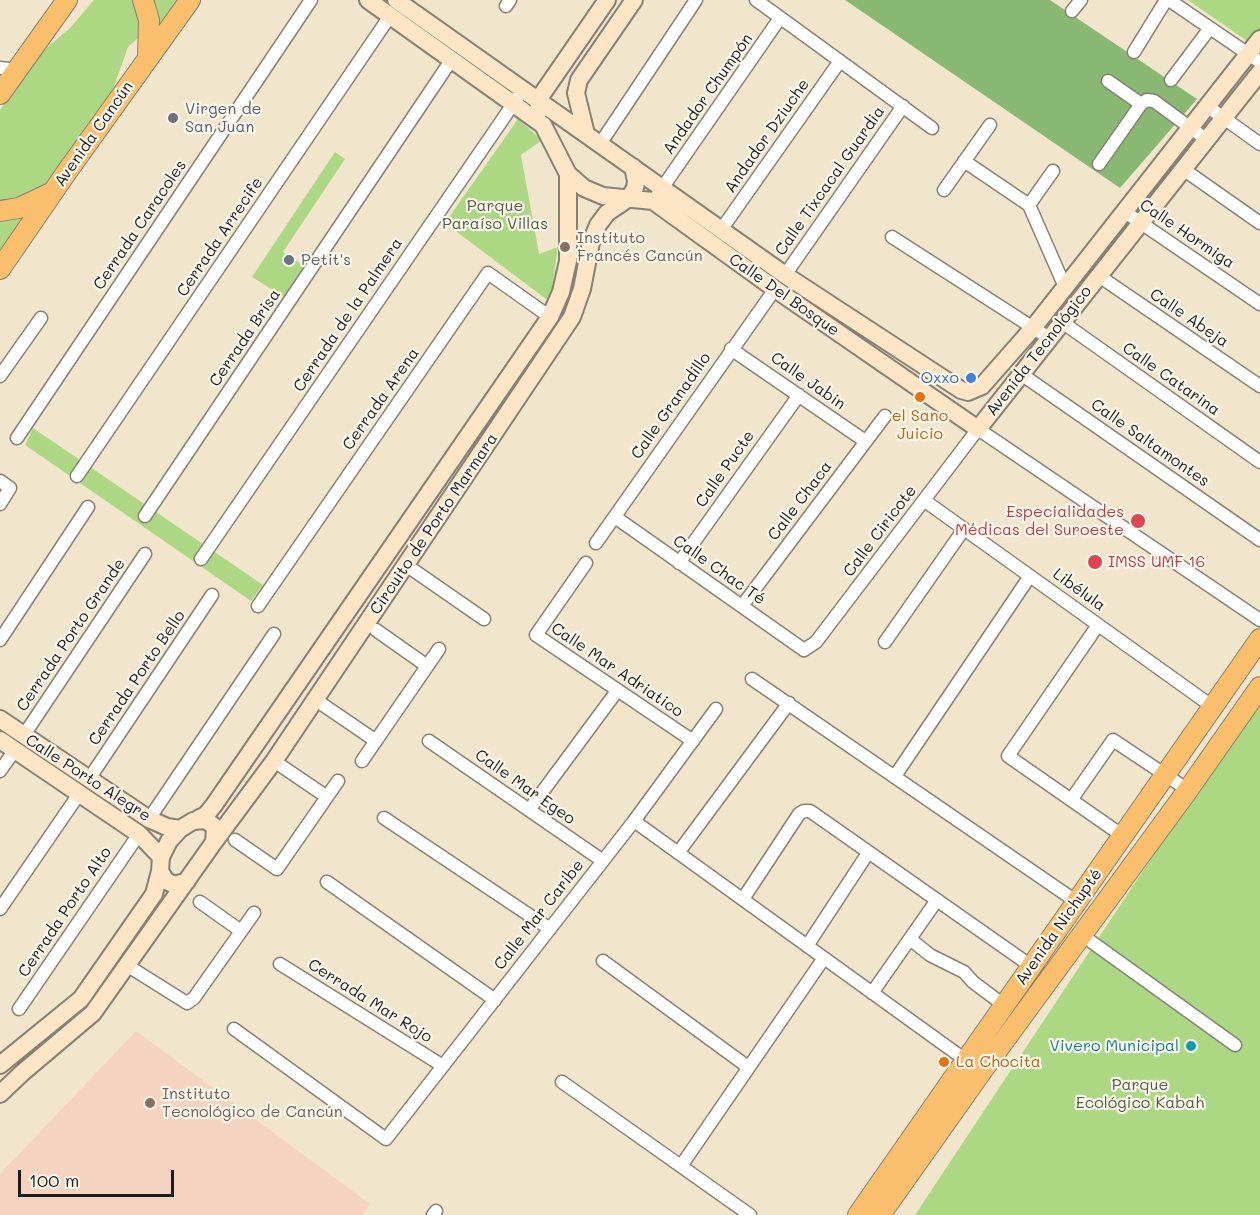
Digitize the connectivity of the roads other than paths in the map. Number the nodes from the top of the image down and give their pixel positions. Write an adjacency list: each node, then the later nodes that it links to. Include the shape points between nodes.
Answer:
1 (68, 0): 24 (main road)
2 (143, 0): 19 (main road, via 149,20)
3 (190, 0): 19 (main road, Avenida Cancún)
4 (311, 0): 80 (street, Cerrada Caracoles)
5 (368, 0): 12 (street, Calle Del Bosque)
6 (607, 0): 17 (street)
7 (634, 0): 22 (street)
8 (696, 0): 39 (street)
9 (756, 0): 14 (street)
10 (1081, 0): 13 (street)
11 (1167, 0): 15 (street); 18 (street)
12 (393, 8): 21 (street, Calle Del Bosque); 29 (street, Calle Del Bosque); 83 (street, Cerrada Arrecife)
13 (1072, 11)
14 (780, 18): 23 (street); 50 (street, Andador Chumpón)
15 (1210, 28): 20 (street); 26 (street)
16 (1260, 39): 20 (street, Avenida Tecnológico)
17 (574, 48): 22 (street); 30 (street)
18 (1134, 52)
19 (148, 58): 49 (main road, Avenida Cancún)
20 (1254, 58): 33 (street, Avenida Tecnológico)
21 (452, 59): 29 (street, Calle Del Bosque); 88 (street, Cerrada Brisa)
22 (593, 60): 39 (street, via 579,80 576,93)
23 (840, 61): 32 (street); 59 (street, Andador Dziuche)
24 (9, 69): 28 (main road)
25 (1260, 72): 34 (street, Avenida Tecnológico)
26 (1171, 80)
27 (1108, 81): 31 (street)
28 (0, 92)
29 (518, 96): 30 (street, Calle Del Bosque); 35 (street, Calle Del Bosque); 94 (street, Cerrada de la Palmera)
30 (538, 100): 35 (street); 39 (street, Calle Del Bosque)
31 (1141, 104): 38 (street, via 1154,100); 43 (street)
32 (903, 106): 37 (street); 62 (street, Calle Tixcacal Guardia)
33 (1207, 106): 34 (street); 38 (street, Avenida Tecnológico)
34 (1224, 118): 40 (street, Avenida Tecnológico); 41 (street)
35 (543, 125): 47 (street, Calle Del Bosque)
36 (990, 125): 42 (street)
37 (932, 128)
38 (1191, 128): 40 (street); 54 (street, Avenida Tecnológico)
39 (593, 139): 44 (street, Calle Del Bosque)
40 (1207, 140): 45 (street, Avenida Tecnológico)
41 (1260, 144)
42 (964, 160): 48 (street); 52 (street)
43 (1099, 164)
44 (633, 167): 50 (street, Calle Del Bosque); 51 (street, via 636,181)
45 (1183, 169): 56 (street, Avenida Tecnológico); 57 (street)
46 (1053, 171): 52 (street)
47 (568, 174): 51 (street, Calle Del Bosque, via 584,188 603,196); 55 (street, Circuito de Porto Marmara)
48 (944, 190)
49 (52, 192): 53 (main road, via 19,208); 61 (main road, Avenida Cancún)
50 (658, 195): 51 (street, Calle Del Bosque); 59 (street, Calle Del Bosque); 65 (street, Calle Del Bosque)
51 (629, 198): 58 (street, Circuito de Porto Marmara, via 607,213)
52 (1029, 205): 64 (street)
53 (0, 211)
54 (1125, 212): 56 (street, Calle Hormiga); 64 (street, Avenida Tecnológico)
55 (569, 218): 58 (street); 67 (street, Circuito de Porto Marmara, via 568,261)
56 (1141, 223): 63 (street, Avenida Tecnológico); 66 (street, Calle Hormiga)
57 (1260, 223)
58 (598, 225): 97 (street, Circuito de Porto Marmara, via 572,317)
59 (721, 230): 62 (street, Calle Del Bosque)
60 (892, 237): 70 (street)
61 (0, 269)
62 (785, 275): 76 (street, Calle Del Bosque)
63 (1099, 276): 69 (street, Avenida Tecnológico); 75 (street, Calle Abeja)
64 (1065, 287): 70 (street, Avenida Tecnológico)
65 (775, 289): 72 (street, Calle Granadillo); 79 (street, Calle Del Bosque)
66 (1260, 304)
67 (550, 317): 100 (street, Cerrada Arena, via 488,273); 141 (street, Circuito de Porto Marmara, via 221,795)
68 (41, 318): 74 (street)
69 (1062, 322): 71 (street, Avenida Tecnológico); 82 (street, Calle Catarina)
70 (1033, 328): 71 (street); 76 (street, Avenida Tecnológico, via 982,386 968,392)
71 (1049, 338): 73 (street, Avenida Tecnológico)
72 (732, 349): 77 (street, Calle Jabin); 89 (street, Calle Granadillo)
73 (1021, 374): 79 (street, Avenida Tecnológico); 91 (street, Calle Saltamontes)
74 (0, 376)
75 (1260, 386)
76 (961, 390): 79 (street, Avenida Tecnológico)
77 (799, 395): 81 (street, Calle Jabin); 96 (street, Calle Pucte)
78 (885, 416): 81 (street, Calle Chaca)
79 (978, 429): 85 (street, Calle Ciricote); 103 (street)
80 (17, 438)
81 (865, 441): 101 (street, Calle Chaca)
82 (1260, 462)
83 (77, 476)
84 (0, 481): 86 (street, via 10,488)
85 (925, 501): 90 (street, Libélula); 111 (street, Calle Ciricote, via 816,642)
86 (0, 504)
87 (88, 507): 108 (street)
88 (145, 516)
89 (615, 517): 92 (street, Calle Granadillo); 96 (street, Calle Chac Té)
90 (964, 529): 98 (street, Libélula); 109 (street)
91 (1260, 540)
92 (596, 543)
93 (146, 554): 121 (street, Cerrada Porto Grande)
94 (201, 559)
95 (586, 563): 115 (street, Calle Mar Adriatico, via 536,635)
96 (679, 563): 101 (street, Calle Chac Té)
97 (406, 565): 102 (street); 116 (street, Circuito de Porto Marmara)
98 (1030, 576): 104 (street, Libélula); 131 (street)
99 (212, 596): 132 (street, Cerrada Porto Bello)
100 (258, 606)
101 (742, 606): 111 (street, Calle Chac Té)
102 (484, 619)
103 (1260, 620)
104 (1098, 625): 118 (street, Libélula); 137 (street, via 1008,756)
105 (376, 630): 112 (street)
106 (274, 634): 140 (street)
107 (1260, 639): 118 (main road, Avenida Nichupté)
108 (0, 640)
109 (885, 642)
110 (438, 650): 112 (street)
111 (804, 650)
112 (427, 666): 123 (street)
113 (752, 679): 117 (street)
114 (1260, 687): 134 (main road, Avenida Nichupté)
115 (617, 691): 125 (street, Calle Mar Adriatico); 138 (street)
116 (315, 700): 123 (street); 127 (street, Circuito de Porto Marmara)
117 (789, 703): 131 (street); 148 (street)
118 (1213, 707): 130 (main road, Avenida Nichupté)
119 (716, 709): 125 (street, Calle Mar Caribe)
120 (0, 719): 121 (street, Calle Porto Alegre)
121 (24, 735): 126 (street); 132 (street, Calle Porto Alegre)
122 (0, 740): 126 (street, Calle Porto Alegre)
123 (376, 741): 128 (street)
124 (429, 741): 138 (street, Calle Mar Egeo)
125 (693, 741): 142 (street, Calle Mar Caribe)
126 (15, 750): 129 (street); 135 (street, Calle Porto Alegre)
127 (274, 761): 136 (street); 147 (street, Circuito de Porto Marmara)
128 (362, 761)
129 (0, 771)
130 (1166, 774): 134 (street); 137 (street, via 1113,740); 145 (main road, Avenida Nichupté)
131 (895, 776): 157 (street)
132 (89, 779): 135 (street); 140 (street, Calle Porto Alegre)
133 (338, 781): 136 (street)
134 (1188, 790): 162 (main road, Avenida Nichupté)
135 (79, 794): 144 (street, Calle Porto Alegre); 158 (street)
136 (327, 797): 146 (street, via 277,870)
137 (1071, 800): 145 (street)
138 (529, 810): 150 (street, Calle Mar Egeo)
139 (384, 818): 160 (street)
140 (149, 819): 143 (street, Calle Porto Alegre); 144 (street)
141 (198, 819): 143 (street, Circuito de Porto Marmara); 147 (street, via 213,824)
142 (634, 821): 148 (street); 150 (street, Calle Mar Caribe)
143 (180, 829): 151 (street, Circuito de Porto Marmara, via 169,841)
144 (139, 834): 151 (street, Calle Porto Alegre); 173 (street, Cerrada Porto Alto)
145 (1123, 836): 157 (main road, Avenida Nichupté)
146 (235, 840)
147 (214, 842): 152 (street, Circuito de Porto Marmara)
148 (678, 852): 154 (street)
149 (868, 853): 154 (street, via 810,811 804,811); 155 (street); 164 (street)
150 (603, 861): 160 (street, Calle Mar Caribe)
151 (160, 864): 152 (street, via 168,883 175,885); 176 (street, Circuito de Porto Marmara, via 154,894 81,999)
152 (187, 880): 168 (street, Circuito de Porto Marmara)
153 (327, 882): 171 (street)
154 (743, 899): 164 (street)
155 (937, 900): 163 (street); 169 (street)
156 (200, 902): 161 (street)
157 (1077, 902): 169 (main road, Avenida Nichupté)
158 (0, 909)
159 (254, 913): 161 (street)
160 (550, 929): 171 (street, Calle Mar Caribe)
161 (241, 931): 168 (street, via 187,1003)
162 (1082, 935): 175 (street); 178 (main road, Avenida Nichupté)
163 (910, 939): 170 (street); 172 (street, via 930,956 964,972)
164 (807, 946): 165 (street)
165 (824, 958): 170 (street); 179 (street)
166 (603, 961): 179 (street)
167 (280, 964): 177 (street, Cerrada Mar Rojo)
168 (128, 966): 181 (street, Circuito de Porto Marmara, via 93,1013)
169 (1031, 966): 172 (main road, Avenida Nichupté)
170 (872, 993): 178 (street)
171 (495, 1000): 177 (street, Calle Mar Caribe)
172 (1005, 1006): 178 (main road, Avenida Nichupté)
173 (19, 1009)
174 (234, 1029): 177 (street, Calle Mar Caribe, via 386,1139)
175 (1235, 1045)
176 (0, 1065)
177 (442, 1066)
178 (974, 1066): 184 (main road, Avenida Nichupté); 185 (main road, Avenida Nichupté)
179 (748, 1067): 182 (street)
180 (562, 1082): 182 (street)
181 (0, 1095)
182 (681, 1166): 183 (street)
183 (750, 1215)
184 (858, 1215)
185 (880, 1215)

